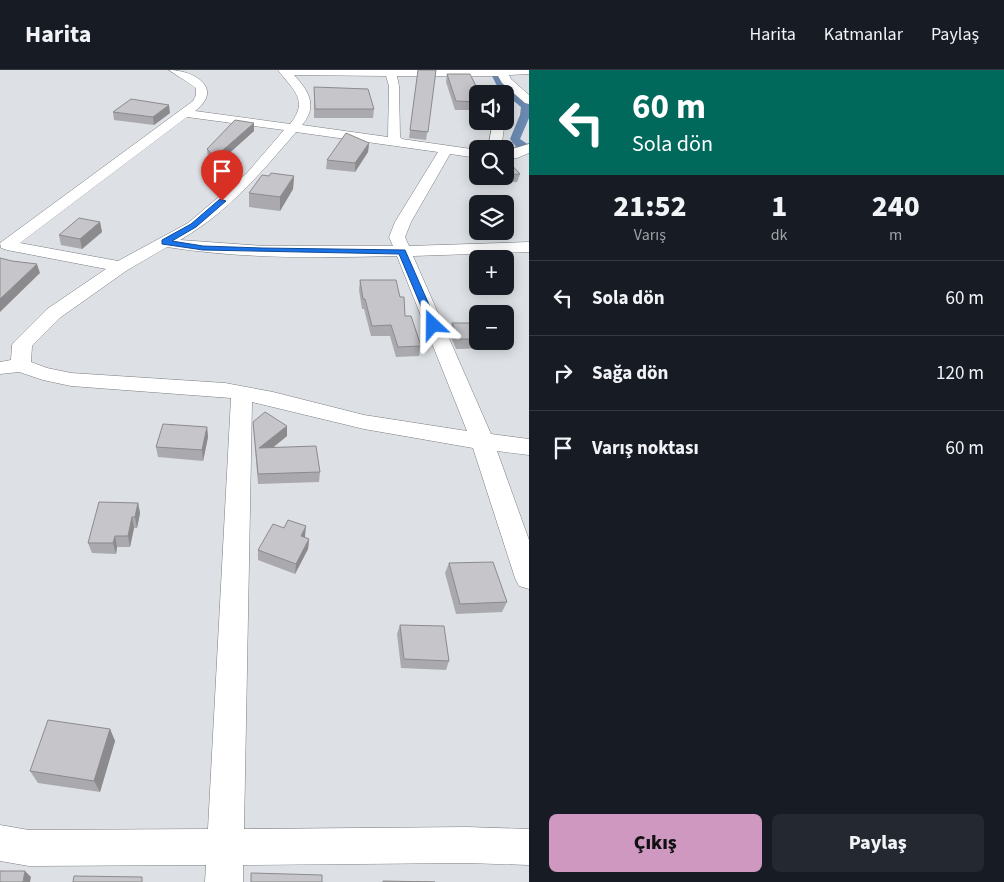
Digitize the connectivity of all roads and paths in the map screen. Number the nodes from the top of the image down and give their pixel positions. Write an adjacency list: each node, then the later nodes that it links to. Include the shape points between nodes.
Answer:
1 (174, 70): 9 (street, via 201,87 198,103)
2 (285, 71): 6 (street); 10 (street, via 301,89 305,103)
3 (529, 71): 5 (street)
4 (477, 72): 5 (street); 6 (street); 7 (street)
5 (499, 72): 8 (street)
6 (391, 74): 11 (street, via 394,138)
7 (485, 85)
8 (529, 101)
9 (186, 113): 10 (street); 17 (street, via 7,244)
10 (295, 127): 11 (street); 14 (street, via 252,176 193,226)
11 (398, 142): 12 (street)
12 (446, 150): 13 (street); 16 (street, via 403,222 397,237)
13 (469, 153)
14 (164, 242): 16 (street, via 262,251); 17 (street)
15 (529, 247): 16 (street)
16 (402, 252): 21 (street)
17 (120, 267): 18 (street, via 54,312 22,345)
18 (21, 365): 19 (street); 20 (street, via 67,380 186,386)
19 (0, 368)
20 (242, 393): 21 (street, via 364,422); 26 (street)
21 (483, 442): 22 (street); 23 (street)
22 (529, 447)
23 (529, 578)
24 (0, 843): 26 (street)
25 (529, 846): 26 (street, via 467,845)
26 (224, 865)

